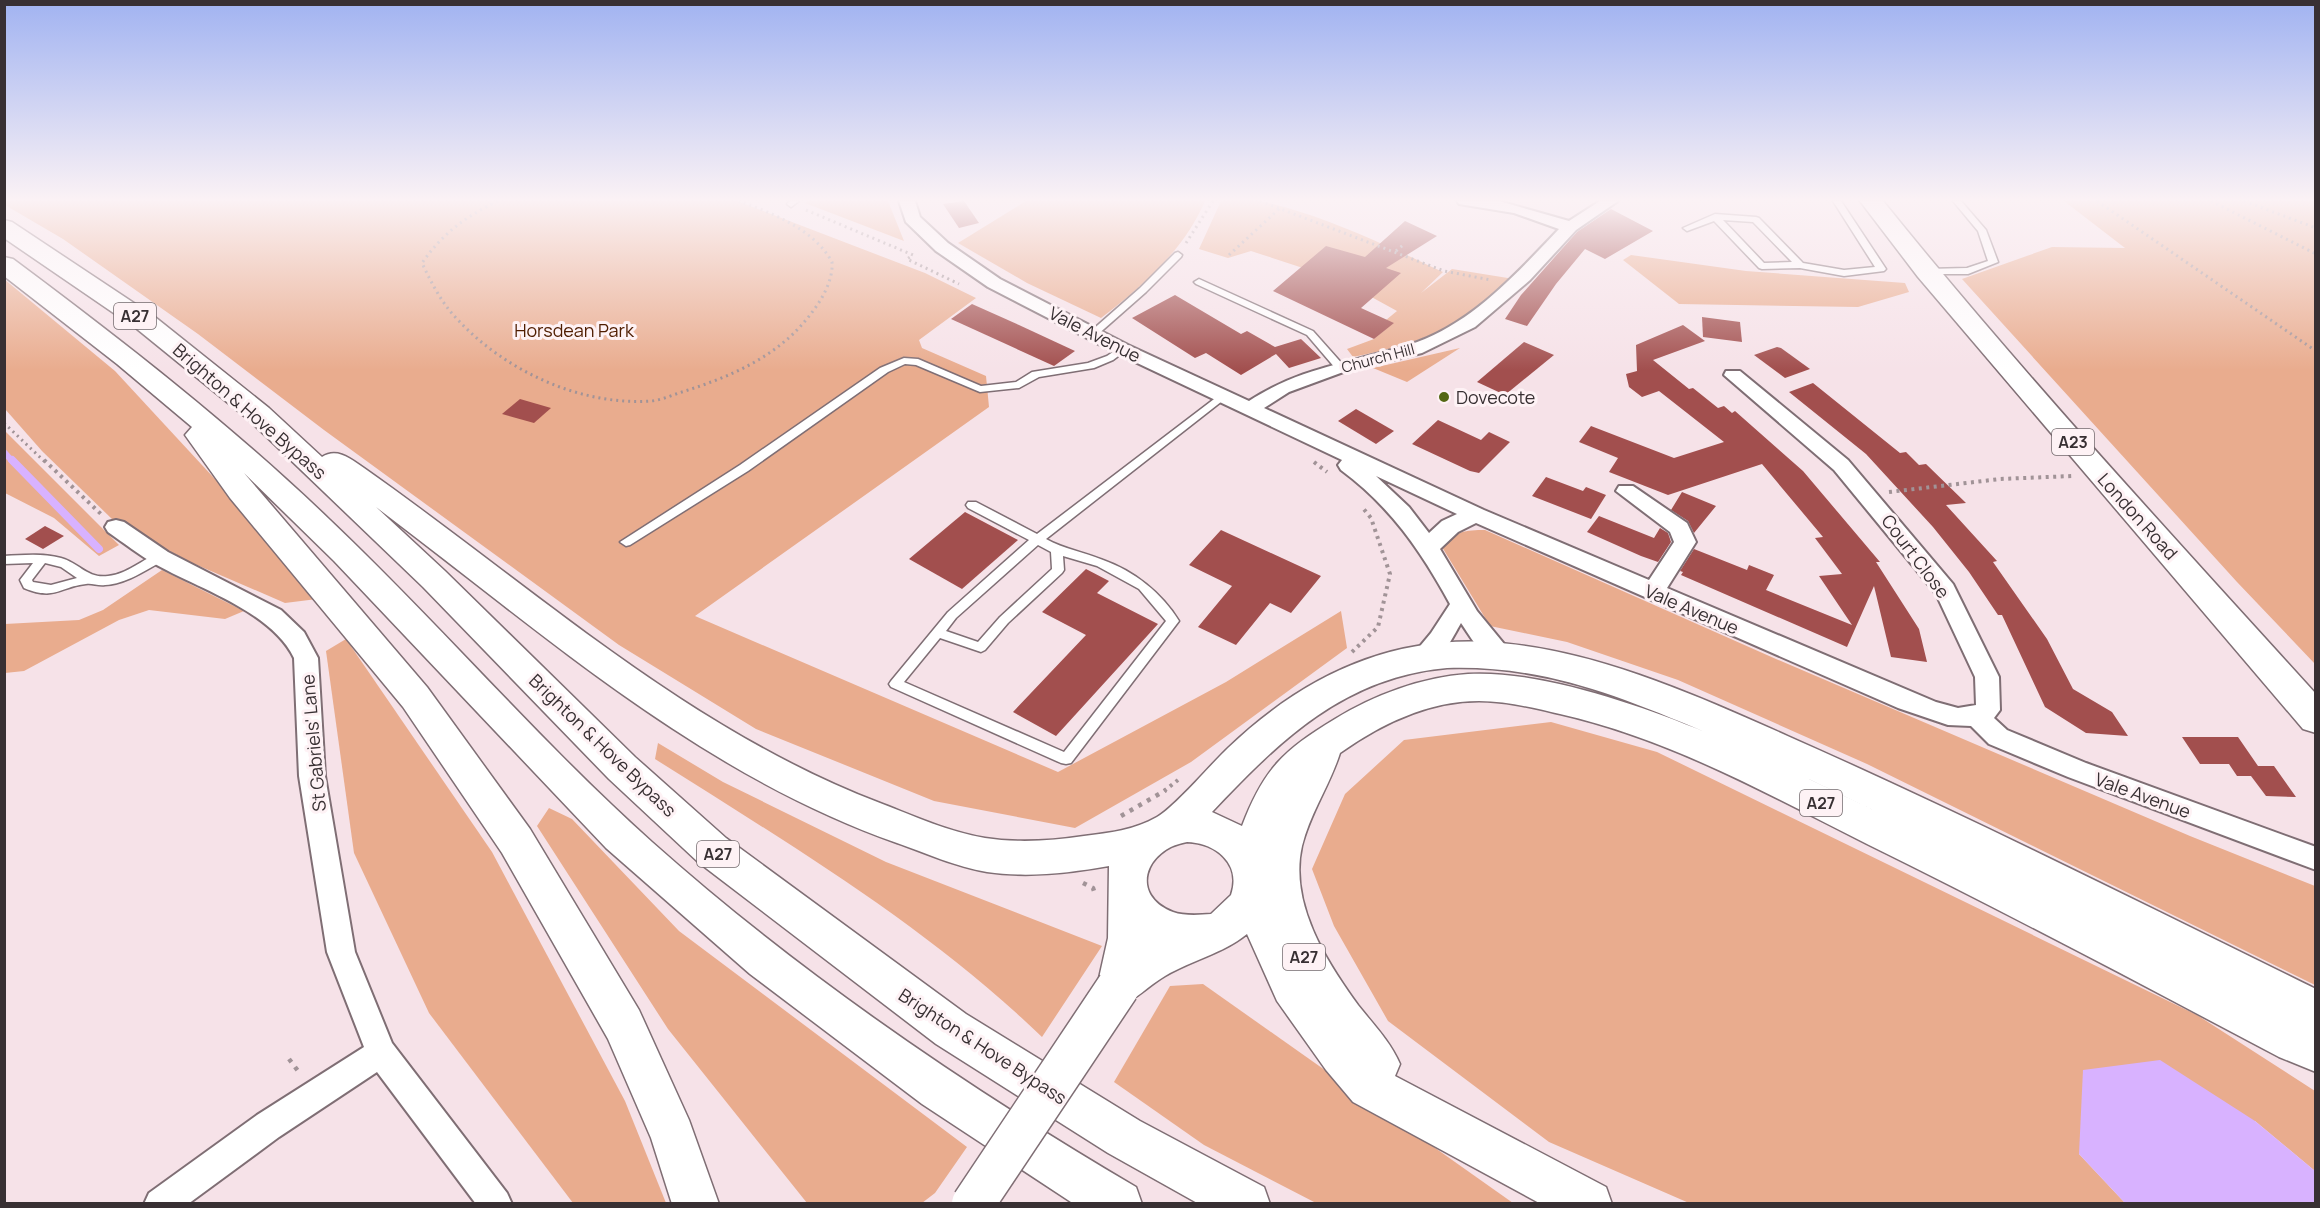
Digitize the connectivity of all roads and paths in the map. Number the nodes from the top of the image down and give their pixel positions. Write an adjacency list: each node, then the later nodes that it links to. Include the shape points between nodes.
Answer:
1 (49, 257): 29 (highway, Brighton & Hove Bypass / A27, via 146,323)
2 (425, 257): 3 (path, via 422,263 429,285 455,317 533,377 610,399 650,401 705,386 760,360 796,332 818,306 831,276)
3 (829, 257)
4 (909, 257): 20 (path)
5 (957, 257): 21 (street, Vale Avenue, via 994,284)
6 (1176, 257): 21 (lane)
7 (1411, 257): 19 (path, via 1444,271)
8 (1540, 257): 19 (street, Church Hill)
9 (1754, 257): 16 (lane, via 1762,266)
10 (1793, 257): 16 (lane)
11 (1873, 257): 16 (lane, via 1881,269 1844,273)
12 (1915, 257): 17 (highway, London Road / A23)
13 (1991, 257): 17 (lane, via 1993,262 1968,271)
14 (2177, 257): 23 (path)
15 (4, 264): 26 (highway, Brighton & Hove Bypass / A27, via 110,343)
16 (1800, 265)
17 (1927, 272): 32 (highway, London Road / A23)
18 (1199, 282): 24 (lane, via 1310,333)
19 (1514, 284): 24 (street, Church Hill, via 1469,323 1416,349)
20 (962, 285)
21 (1093, 334): 22 (street, Vale Avenue)
22 (1122, 349): 27 (street, Vale Avenue); 41 (lane, via 1090,366 1036,374 1018,385 980,389 918,362 904,361 884,370 744,468)
23 (2316, 351)
24 (1340, 368): 28 (street, Church Hill, via 1282,388)
25 (1733, 375): 35 (street, Court Close, via 1841,465)
26 (165, 391): 70 (highway, A27, via 241,491 415,697 516,841 624,1025 673,1136); 72 (highway, Brighton & Hove Bypass / A27, via 228,442 319,528 587,806 654,868 890,1056 1060,1169)
27 (1222, 396): 28 (street, Vale Avenue); 40 (lane)
28 (1248, 410): 31 (street, Vale Avenue)
29 (259, 414): 58 (highway, A27, via 370,486 676,715 832,800 872,818 986,855 1043,859); 73 (highway, Brighton & Hove Bypass / A27, via 426,571 622,768 712,850 951,1029 1124,1137)
30 (4, 423): 39 (path)
31 (1307, 447): 33 (path); 38 (street, Vale Avenue); 42 (street, Vale Avenue, via 1358,472 1396,504)
32 (2100, 474): 35 (path, via 2000,478); 55 (highway, London Road / A23)
33 (1331, 475)
34 (1626, 490): 48 (street, via 1679,528 1685,542)
35 (1869, 496): 54 (street, Court Close, via 1945,590 1976,652 1987,677 1989,699 1988,710)
36 (1359, 503): 51 (path, via 1371,518 1389,574 1378,627)
37 (972, 505): 40 (lane)
38 (1477, 515): 42 (street, via 1454,522 1440,532); 48 (street, Vale Avenue)
39 (116, 527): 44 (street, St Gabriels' Lane)
40 (1038, 539): 43 (lane); 50 (lane)
41 (626, 542)
42 (1429, 548): 49 (street, Vale Avenue)
43 (1057, 550): 50 (lane, via 1058,570 981,647); 50 (lane, via 1101,563 1143,586 1173,621 1066,759 895,684)
44 (159, 557): 47 (lane, via 118,579); 66 (street, St Gabriels' Lane, via 273,616 296,638 306,658 312,776 334,921 340,952)
45 (42, 559): 46 (lane); 47 (lane, via 73,567); 47 (lane, via 26,580 34,588 55,590)
46 (4, 560)
47 (88, 579)
48 (1653, 592): 54 (street, Vale Avenue, via 1907,702 1965,719)
49 (1460, 606): 52 (street, Vale Avenue); 53 (street, via 1440,643)
50 (937, 633)
51 (1351, 653)
52 (1503, 656): 53 (highway, A27); 65 (highway, A27, via 1542,661 1632,687 1796,756 2117,911)
53 (1424, 657): 58 (highway, A27, via 1353,677 1286,716 1220,779)
54 (1977, 717): 59 (street, Vale Avenue, via 1998,737)
55 (2316, 719)
56 (1325, 744): 61 (highway, A27, via 1294,766 1273,796); 65 (highway, A27, via 1379,711 1439,692 1505,689 1572,702 1683,740 1824,804); 67 (highway, A27, via 1281,856 1281,886 1288,918 1304,956 1355,1036 1385,1072)
57 (1183, 776): 58 (path, via 1158,796)
58 (1146, 829): 61 (highway, via 1194,825 1228,836 1240,847); 62 (highway)
59 (2316, 859)
60 (1075, 879): 62 (path, via 1093,888)
61 (1250, 879): 63 (highway, via 1244,911); 67 (highway, A27, via 1292,987 1341,1055 1369,1086)
62 (1112, 891): 63 (highway, via 1163,928 1180,934); 64 (highway, via 1131,931)
63 (1217, 932): 64 (highway, via 1139,969)
64 (1118, 987): 71 (highway, bridge)
65 (2310, 1040)
66 (381, 1053): 68 (street, via 268,1126); 69 (street, St Gabriels' Lane)
67 (1448, 1127): 74 (highway, A27)
68 (160, 1203)
69 (496, 1203)
70 (696, 1203)
71 (973, 1203)
72 (1119, 1203)
73 (1246, 1203)
74 (1589, 1203)

